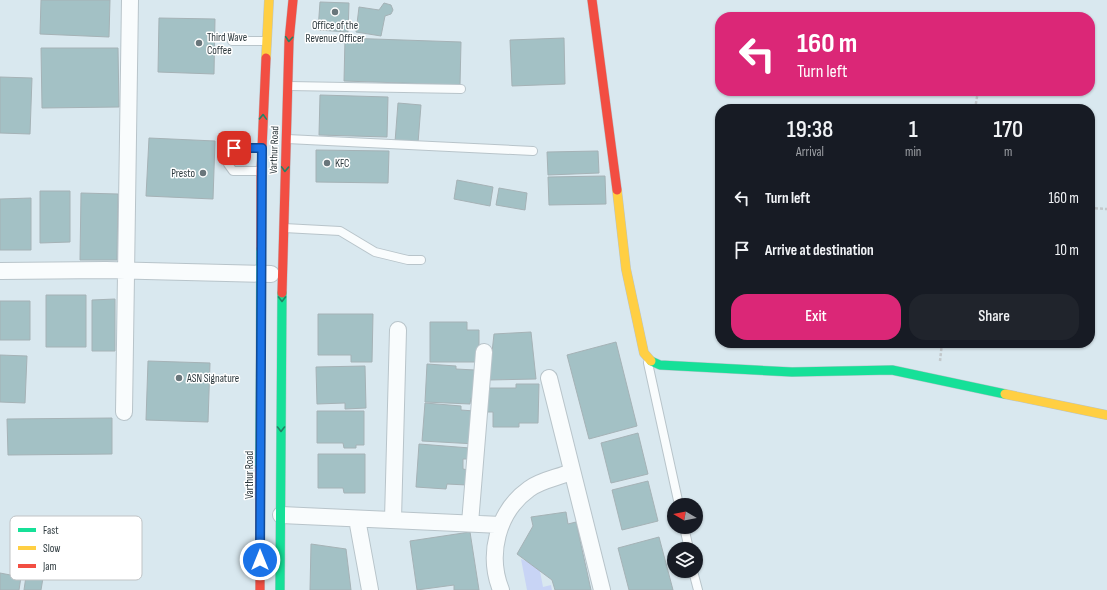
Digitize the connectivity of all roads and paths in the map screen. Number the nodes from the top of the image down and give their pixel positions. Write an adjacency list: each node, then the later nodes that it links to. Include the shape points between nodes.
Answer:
1 (130, 0): 18 (street)
2 (268, 0): 6 (main road, Varthur Road)
3 (293, 0): 7 (main road, Varthur Road, one-way to 7)
4 (592, 0): 23 (main road, via 626,269)
5 (232, 41): 6 (lane)
6 (266, 41): 10 (main road, Varthur Road, one-way to 6)
7 (288, 86): 8 (lane); 9 (main road, Varthur Road)
8 (461, 89)
9 (286, 139): 11 (lane); 15 (main road, Varthur Road, one-way to 15)
10 (262, 148): 12 (main road, Varthur Road); 12 (lane, via 234,148 228,154 228,164 233,171)
11 (533, 151)
12 (261, 171): 19 (main road, Varthur Road)
13 (1095, 208): 14 (path)
14 (1107, 209)
15 (283, 228): 16 (lane, via 340,231 375,252 408,260); 20 (main road, Varthur Road)
16 (421, 260)
17 (0, 271): 18 (street)
18 (128, 271): 19 (street); 25 (street)
19 (261, 274): 20 (street); 35 (main road, Varthur Road)
20 (282, 275): 29 (main road, Varthur Road, one-way to 29)
21 (398, 330): 31 (street)
22 (484, 352): 32 (street)
23 (647, 358): 26 (main road, via 660,365 792,372 892,370); 28 (lane)
24 (549, 378): 27 (street)
25 (124, 412)
26 (1107, 415)
27 (571, 472): 33 (street, via 529,489 510,507); 39 (street)
28 (677, 498)
29 (280, 515): 30 (street); 36 (main road, Varthur Road)
30 (357, 519): 31 (street); 37 (street)
31 (393, 519): 32 (street)
32 (470, 523): 33 (street)
33 (501, 525): 38 (street, via 496,536 495,575)
34 (695, 578): 40 (lane)
35 (260, 590)
36 (280, 590)
37 (370, 590)
38 (501, 590)
39 (602, 590)
40 (698, 590)

